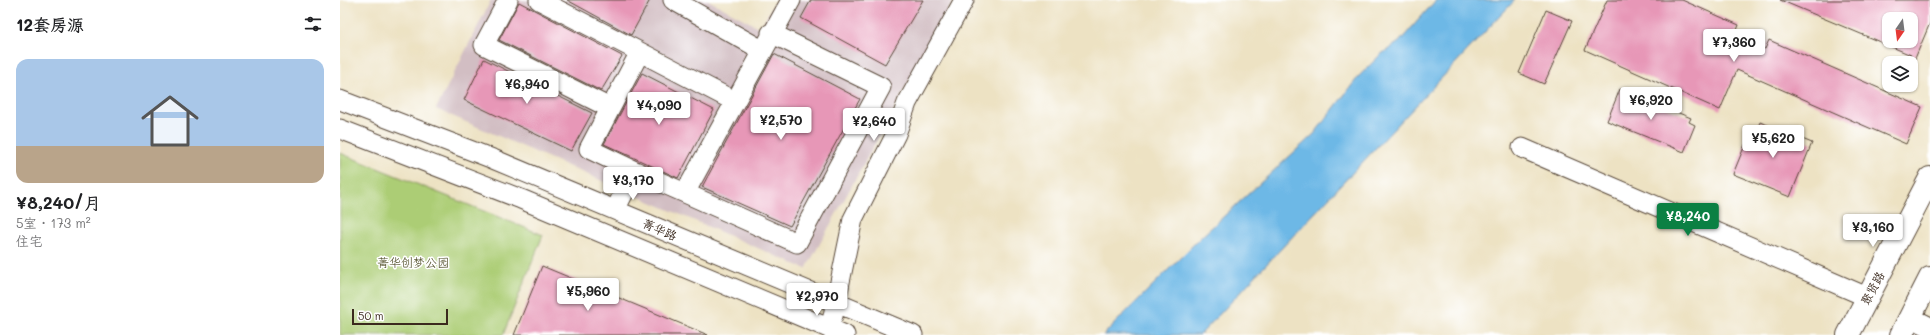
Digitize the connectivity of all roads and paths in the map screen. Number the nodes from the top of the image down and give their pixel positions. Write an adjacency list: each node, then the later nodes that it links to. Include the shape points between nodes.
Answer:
1 (508, 0): 13 (street, via 484,45)
2 (539, 0): 8 (street)
3 (672, 0): 7 (street)
4 (791, 0): 6 (street)
5 (964, 0): 12 (street)
6 (772, 33): 7 (street); 9 (street)
7 (762, 50): 11 (street)
8 (640, 52): 11 (street); 13 (street)
9 (881, 87): 12 (street); 18 (street, via 797,244)
10 (340, 100): 19 (street, 菁华路, via 493,159)
11 (734, 101): 18 (street)
12 (907, 103): 22 (street, via 896,134 853,219)
13 (610, 108): 16 (street, via 589,149)
14 (340, 129): 25 (street, via 521,199)
15 (1522, 148): 21 (street)
16 (635, 171): 18 (street); 19 (street)
17 (1930, 178): 21 (main road, 聚贤路)
18 (685, 193)
19 (615, 210): 22 (street, 菁华路)
20 (1930, 278): 23 (main road)
21 (1867, 297): 27 (main road, 聚贤路)
22 (836, 304): 25 (street); 26 (street, 菁华路)
23 (1905, 326): 24 (street)
24 (1930, 327)
25 (835, 333)
26 (913, 335)
27 (1848, 335)

